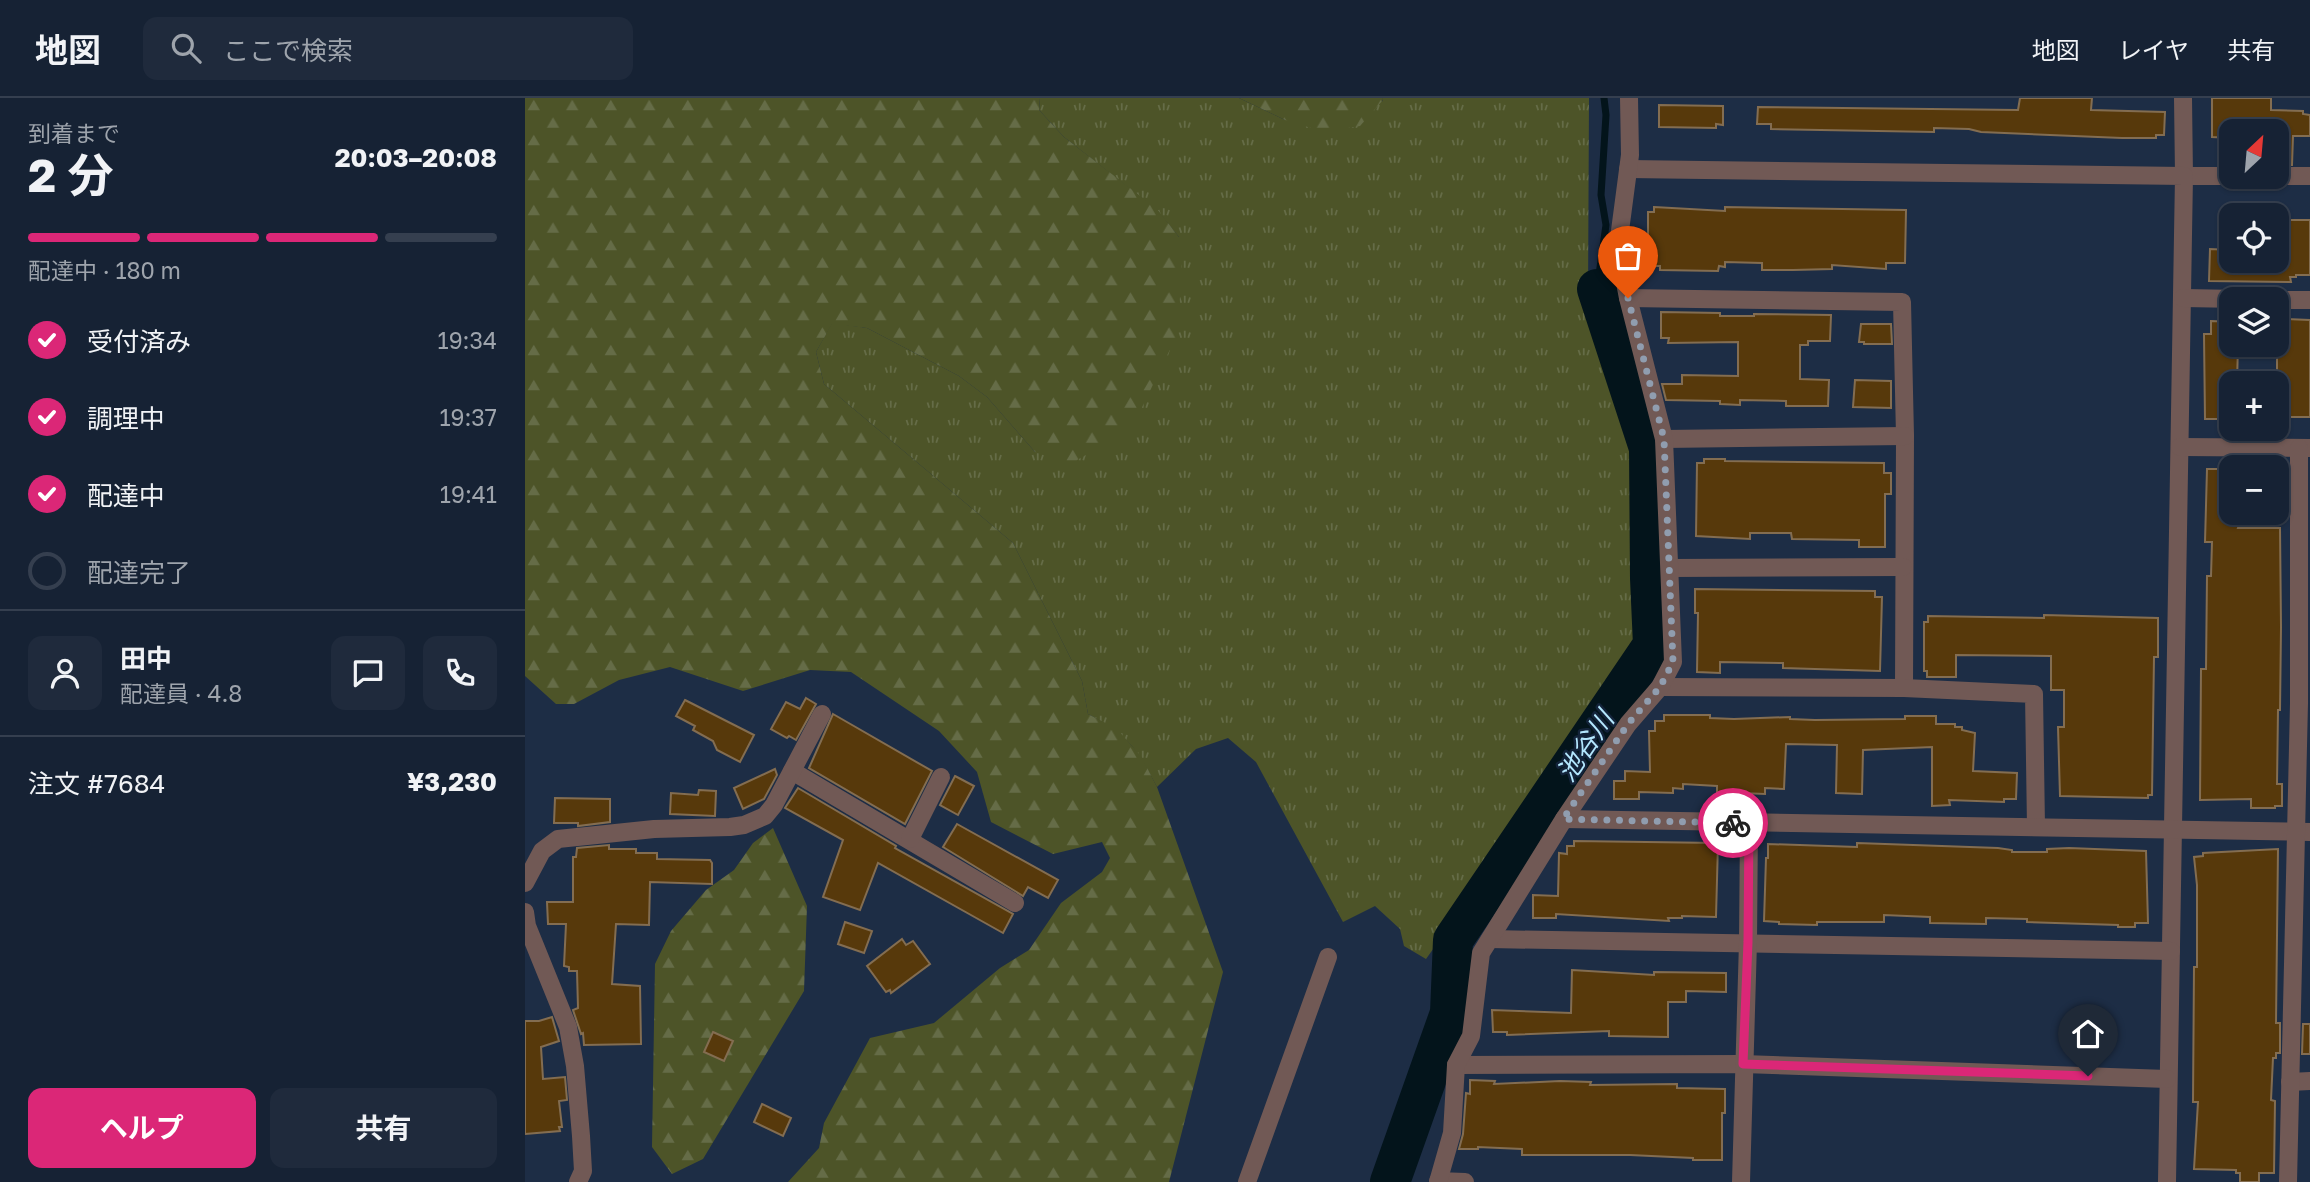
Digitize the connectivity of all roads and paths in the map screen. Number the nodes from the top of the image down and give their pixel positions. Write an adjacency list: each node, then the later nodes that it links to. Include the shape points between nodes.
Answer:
1 (1629, 98): 3 (street)
2 (2183, 98): 4 (street)
3 (1628, 169): 4 (street); 8 (street, via 1618,246)
4 (2184, 176): 5 (street); 9 (street)
5 (2219, 176)
6 (2289, 176): 7 (street)
7 (2310, 176)
8 (1628, 298): 13 (street, via 1902,302); 14 (street)
9 (2183, 298): 10 (street); 15 (street)
10 (2219, 299)
11 (2289, 300): 12 (street)
12 (2310, 300)
13 (1905, 436): 14 (street); 17 (street)
14 (1664, 439): 18 (street)
15 (2181, 447): 16 (street); 29 (street)
16 (2304, 448): 19 (street)
17 (1903, 567): 18 (street); 21 (street)
18 (1670, 568): 20 (street, via 1673,662)
19 (2304, 581): 22 (street)
20 (1660, 687): 21 (street); 26 (street, via 1628,724)
21 (1904, 688): 28 (street, via 2034,694)
22 (2305, 703): 30 (street)
23 (822, 713): 24 (street)
24 (793, 771): 31 (street); 32 (street, via 765,816 744,825 558,839 542,851)
25 (941, 776): 31 (street)
26 (1563, 819): 27 (street); 35 (street)
27 (1749, 823): 28 (street); 36 (street)
28 (2036, 828): 29 (street)
29 (2172, 831): 30 (street); 37 (street)
30 (2303, 831): 38 (street)
31 (910, 839): 33 (street)
32 (525, 883)
33 (1016, 904)
34 (525, 912): 45 (street, via 568,1027 581,1136 583,1171)
35 (1490, 939): 36 (street); 41 (street, via 1481,953 1471,1036)
36 (1748, 942): 37 (street); 40 (street)
37 (2171, 951): 42 (street)
38 (2301, 955): 43 (street)
39 (1328, 957): 46 (street)
40 (1743, 1064): 41 (street); 42 (street); 49 (street)
41 (1456, 1065): 47 (street, via 1452,1133)
42 (2167, 1079): 50 (street)
43 (2290, 1082): 44 (street); 51 (street)
44 (2310, 1082)
45 (578, 1182)
46 (1247, 1182)
47 (1438, 1182): 48 (street)
48 (1465, 1182)
49 (1741, 1182)
50 (2167, 1182)
51 (2288, 1182)

